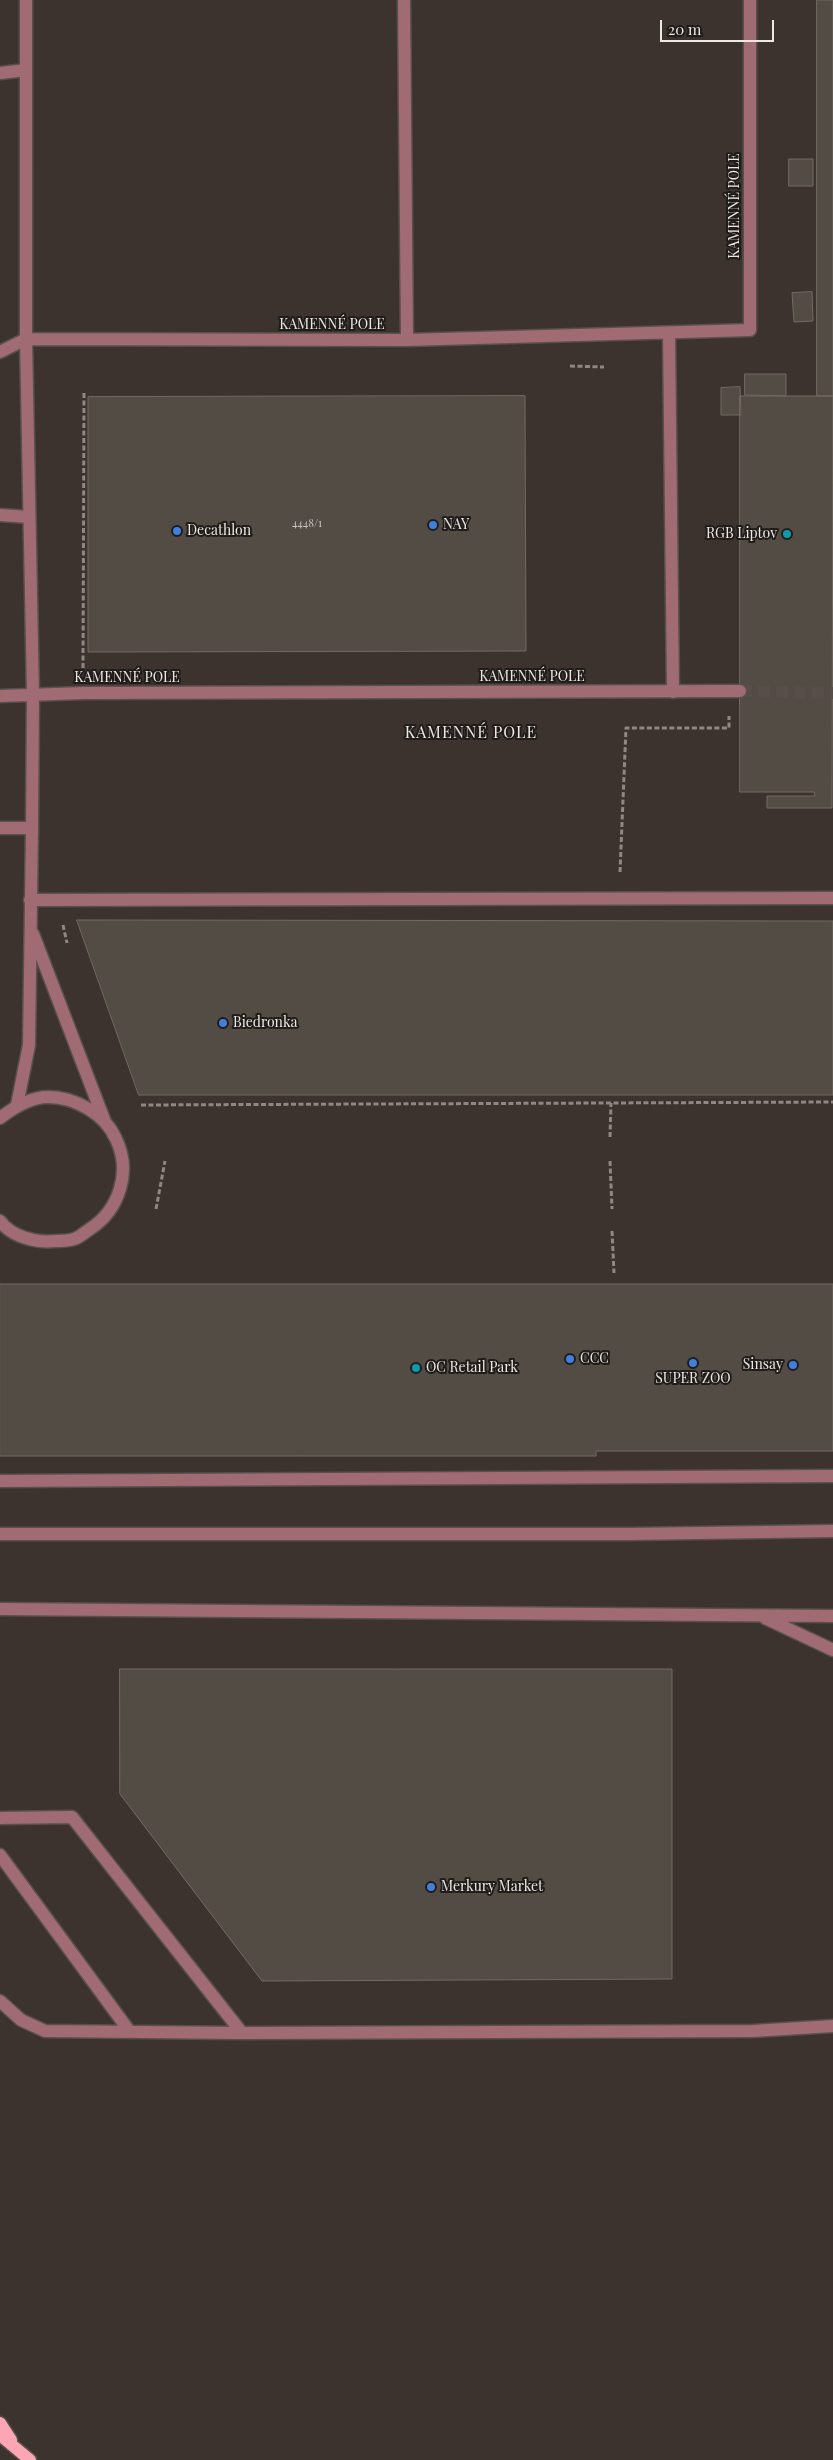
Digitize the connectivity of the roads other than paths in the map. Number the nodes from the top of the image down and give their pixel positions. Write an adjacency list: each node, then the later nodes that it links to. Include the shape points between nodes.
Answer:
1 (26, 0): 4 (street)
2 (404, 0): 8 (street)
3 (750, 0): 6 (street, KAMENNÉ POLE, via 750,330)
4 (26, 70): 5 (street); 7 (street)
5 (0, 73)
6 (669, 333): 8 (street, KAMENNÉ POLE); 13 (street)
7 (26, 339): 8 (street, KAMENNÉ POLE); 9 (street); 11 (street)
8 (407, 340)
9 (0, 352)
10 (0, 515): 11 (street)
11 (29, 517): 15 (street)
12 (734, 691): 13 (street, KAMENNÉ POLE)
13 (673, 692): 15 (street, KAMENNÉ POLE, via 83,693)
14 (0, 696): 15 (street, KAMENNÉ POLE)
15 (33, 696): 17 (street)
16 (0, 828): 17 (street)
17 (32, 828): 19 (street)
18 (833, 898): 19 (street)
19 (30, 900): 20 (street)
20 (30, 927): 21 (street, via 29,1045); 23 (street)
21 (17, 1105): 22 (street); 23 (street, via 48,1097 71,1101 79,1103)
22 (0, 1118)
23 (105, 1122): 24 (street, via 116,1139 123,1167 119,1195 104,1220 74,1239 39,1242 6,1229)
24 (0, 1221)
25 (833, 1476): 26 (street)
26 (0, 1481)
27 (833, 1530): 28 (street, via 630,1534)
28 (0, 1534)
29 (0, 1609): 30 (street)
30 (760, 1616): 31 (street); 32 (street)
31 (833, 1616)
32 (833, 1650)
33 (0, 1818): 38 (street, via 72,1817)
34 (0, 1855): 37 (street)
35 (0, 2001): 37 (street, via 21,2020 45,2031)
36 (833, 2026): 38 (street, via 753,2030)
37 (130, 2032): 38 (street)
38 (242, 2033)
39 (0, 2424): 41 (main road)
40 (0, 2435): 41 (main road)
41 (14, 2444): 42 (main road)
42 (30, 2460)

